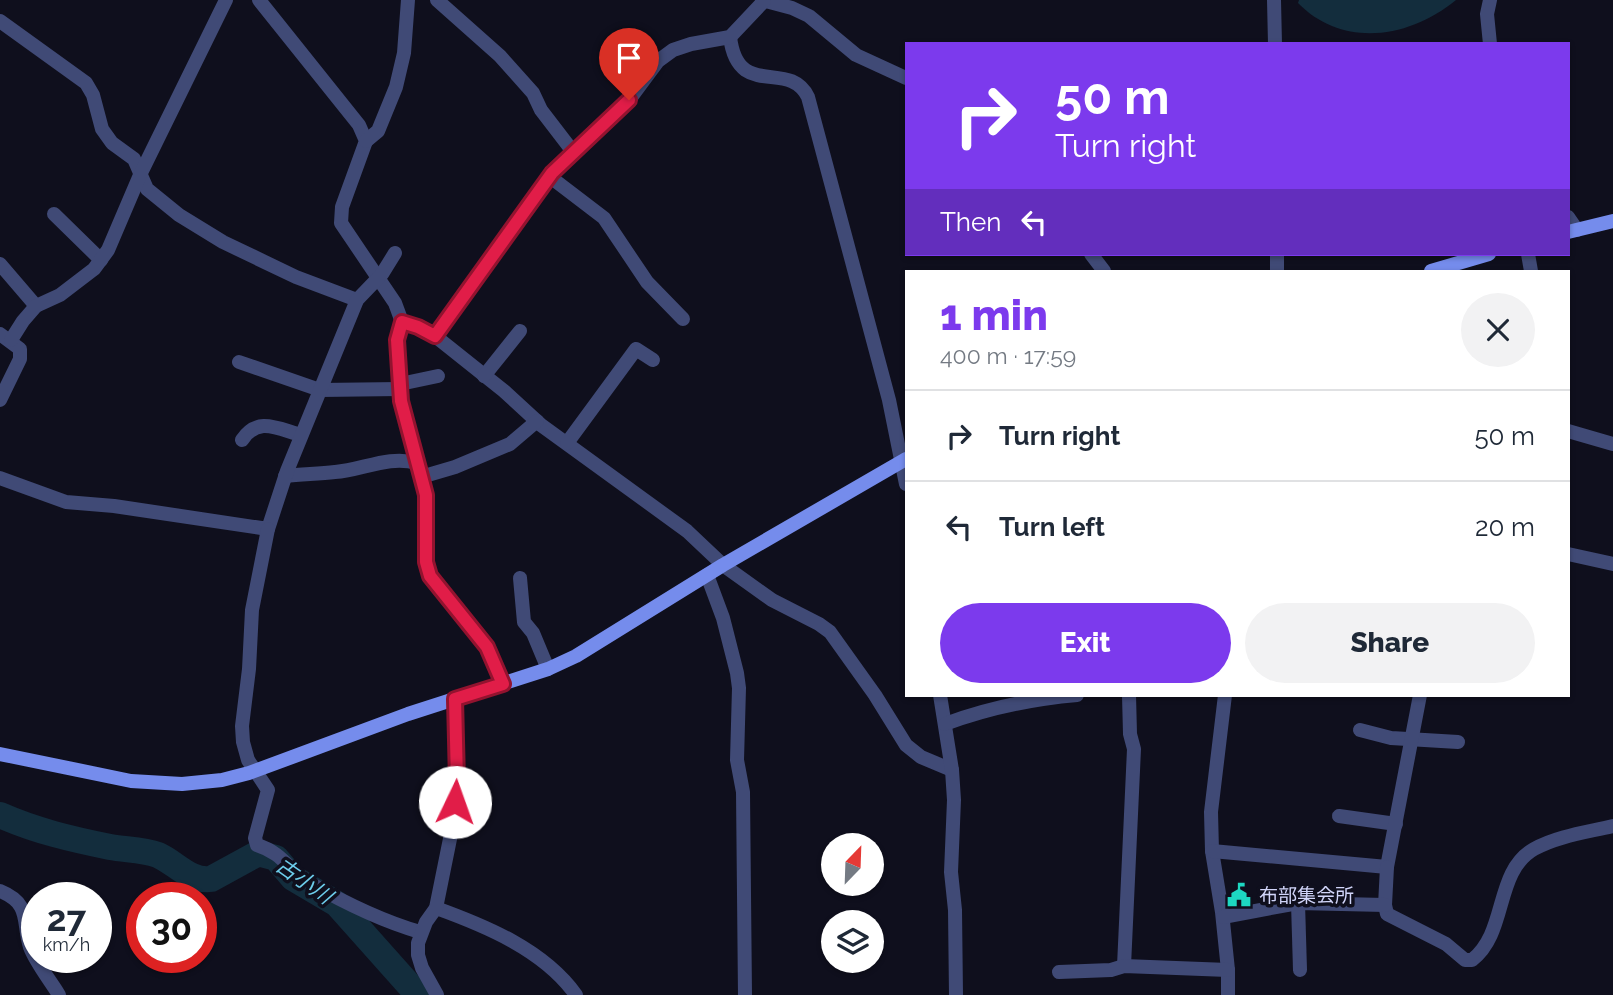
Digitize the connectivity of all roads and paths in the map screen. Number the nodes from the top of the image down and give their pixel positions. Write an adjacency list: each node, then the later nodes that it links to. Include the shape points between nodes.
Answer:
1 (226, 0): 15 (street)
2 (259, 0): 13 (street, via 359,125)
3 (408, 0): 13 (street, via 396,87 378,131)
4 (437, 0): 14 (street, via 500,56 533,93)
5 (1274, 0): 10 (street)
6 (1490, 0): 11 (street)
7 (763, 1): 9 (street); 12 (street, via 809,16 856,55)
8 (0, 21): 15 (street, via 86,83 102,129 134,159)
9 (730, 37): 14 (street, via 691,44 658,61 629,100); 48 (street, via 733,57 742,69 803,86 808,97)
10 (1275, 42)
11 (1490, 42)
12 (905, 78)
13 (366, 141): 27 (street, via 342,207 341,223)
14 (574, 153): 16 (street)
15 (140, 175): 23 (street); 28 (street, via 147,189 179,215 223,242)
16 (549, 176): 30 (street, via 604,218 647,282); 33 (street)
17 (54, 214): 23 (street)
18 (1613, 221): 19 (street)
19 (1572, 231)
20 (395, 253): 27 (street)
21 (1093, 256): 25 (street)
22 (1482, 256): 26 (street)
23 (101, 260): 29 (street, via 60,295)
24 (0, 264): 29 (street)
25 (1103, 270)
26 (1434, 270)
27 (377, 278): 28 (street); 31 (street)
28 (357, 300): 40 (street)
29 (36, 306): 34 (street)
30 (683, 319)
31 (402, 322): 33 (street); 39 (street, via 397,340)
32 (520, 331): 38 (street)
33 (435, 336): 38 (street)
34 (5, 337): 41 (street, via 20,349 20,359)
35 (653, 360): 46 (street, via 636,349)
36 (239, 362): 40 (street)
37 (438, 376): 39 (street)
38 (484, 376): 42 (street)
39 (400, 386): 40 (street); 49 (street)
40 (320, 390): 44 (street)
41 (0, 400)
42 (537, 421): 46 (street); 49 (street, via 510,444 485,456)
43 (1570, 433): 47 (street)
44 (301, 435): 45 (street, via 259,425); 50 (street)
45 (242, 440)
46 (567, 443): 55 (street, via 687,531)
47 (1613, 444)
48 (905, 460): 55 (street)
49 (419, 470): 50 (street, via 393,459 334,472); 59 (street, via 426,495 430,576 487,647)
50 (285, 476): 52 (street)
51 (0, 478): 52 (street, via 66,502)
52 (268, 529): 72 (street, via 252,610 242,726 248,760)
53 (1570, 554): 54 (street)
54 (1613, 564)
55 (723, 565): 56 (street); 71 (street, via 772,600 830,632 906,745)
56 (707, 575): 58 (street); 91 (street, via 723,618 739,688)
57 (520, 578): 58 (street, via 524,622)
58 (548, 669): 59 (street)
59 (503, 684): 65 (street)
60 (940, 697): 66 (street)
61 (1063, 697): 66 (street, via 1002,706)
62 (1129, 697): 84 (street, via 1134,749)
63 (1225, 697): 76 (street, via 1211,811)
64 (1420, 697): 68 (street)
65 (455, 699): 72 (street); 81 (street, via 457,781)
66 (945, 724): 71 (street)
67 (1360, 730): 68 (street)
68 (1412, 738): 69 (street); 74 (street)
69 (1458, 742)
70 (0, 754): 72 (street, via 144,782 182,784)
71 (952, 770): 92 (street)
72 (257, 771): 83 (street, via 268,790 256,830 257,845 280,855 310,883)
73 (1339, 816): 74 (street)
74 (1396, 824): 77 (street)
75 (1613, 826): 80 (street, via 1553,841 1523,857 1508,880 1495,925 1472,960 1392,919)
76 (1212, 851): 77 (street); 82 (street)
77 (1387, 867): 80 (street)
78 (0, 891): 88 (street, via 22,908 30,947)
79 (1298, 903): 80 (street); 82 (street); 86 (street)
80 (1385, 905)
81 (436, 908): 83 (street); 90 (street, via 486,926 547,965)
82 (1223, 917): 85 (street)
83 (420, 932): 89 (street, via 418,956)
84 (1124, 966): 85 (street); 87 (street)
85 (1228, 970): 93 (street)
86 (1300, 970)
87 (1059, 972)
88 (60, 995)
89 (437, 995)
90 (576, 995)
91 (745, 995)
92 (956, 995)
93 (1228, 995)

